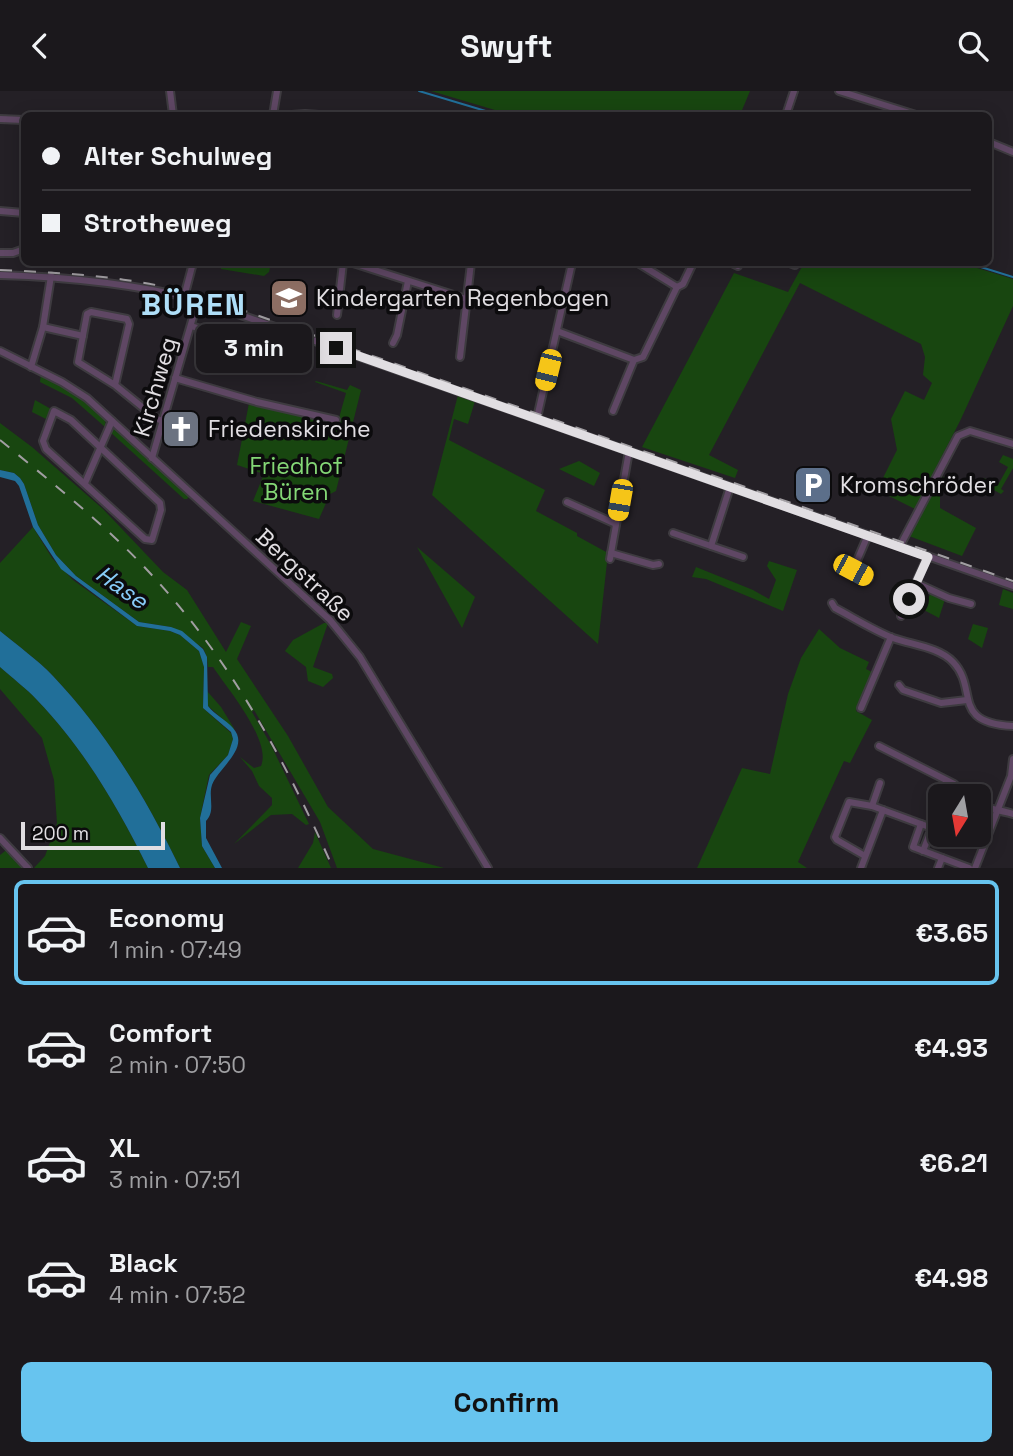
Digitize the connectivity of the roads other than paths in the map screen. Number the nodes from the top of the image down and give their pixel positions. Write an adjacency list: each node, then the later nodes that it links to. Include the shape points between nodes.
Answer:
1 (170, 91): 5 (street)
2 (277, 91): 6 (street)
3 (794, 91): 7 (street)
4 (839, 91): 8 (street)
5 (173, 112)
6 (274, 112)
7 (787, 112)
8 (906, 112)
9 (0, 119): 10 (street)
10 (21, 120)
11 (992, 143): 12 (street)
12 (1013, 152)
13 (0, 211): 14 (street)
14 (21, 213)
15 (21, 250): 16 (street)
16 (0, 253)
17 (192, 266): 28 (street)
18 (343, 266): 31 (street)
19 (362, 266): 26 (street)
20 (471, 266): 29 (street)
21 (571, 266): 34 (street)
22 (643, 266): 27 (street)
23 (692, 266): 27 (street)
24 (0, 275): 25 (street)
25 (51, 276): 28 (street, via 122,283); 33 (street)
26 (408, 281): 29 (street); 37 (street)
27 (677, 287): 40 (street, via 643,357)
28 (184, 296): 30 (street)
29 (466, 299): 39 (street)
30 (198, 300): 32 (street, Kirchweg); 45 (street)
31 (337, 315)
32 (191, 326): 36 (street, Kirchweg); 42 (street, Kirchweg)
33 (43, 327): 35 (street); 41 (street)
34 (557, 331): 40 (street); 45 (street)
35 (83, 336): 43 (street, via 78,362); 43 (street, via 91,311 127,319)
36 (242, 342)
37 (393, 343)
38 (0, 351): 41 (street, Bergstraße)
39 (460, 357)
40 (634, 360): 44 (street)
41 (31, 367): 46 (street, Bergstraße, via 75,390)
42 (175, 378): 47 (street, Kirchweg); 48 (street)
43 (115, 385): 47 (street)
44 (613, 411)
45 (537, 418): 51 (street)
46 (112, 421): 50 (street); 52 (street, Bergstraße)
47 (163, 421): 52 (street, Kirchweg)
48 (336, 421)
49 (1013, 444): 60 (street, via 970,431 958,436)
50 (100, 447): 53 (street); 53 (street, via 66,416 52,412 44,445); 53 (street, via 162,506 154,538 145,539)
51 (629, 451): 54 (street); 56 (street)
52 (152, 457): 92 (street, Bergstraße, via 348,640)
53 (85, 484)
54 (730, 487): 58 (street); 59 (street)
55 (567, 502): 56 (street)
56 (616, 524): 64 (street, via 611,556)
57 (673, 533): 59 (street)
58 (868, 535): 60 (street); 65 (street)
59 (711, 546): 61 (street)
60 (900, 546): 62 (street)
61 (743, 557)
62 (928, 557): 67 (street); 68 (street)
63 (843, 563): 65 (street)
64 (659, 564)
65 (853, 570): 66 (street)
66 (869, 578)
67 (916, 583): 70 (street); 71 (street)
68 (1013, 586)
69 (832, 603): 72 (street)
70 (971, 604)
71 (901, 615)
72 (891, 637): 74 (street, via 953,661); 75 (street)
73 (898, 685): 74 (street, via 941,703)
74 (967, 700): 76 (street, via 987,722)
75 (862, 708)
76 (1013, 726)
77 (879, 746): 80 (street)
78 (1013, 759): 84 (street)
79 (880, 783): 81 (street)
80 (954, 784)
81 (872, 806): 82 (street); 89 (street, via 849,802 835,837)
82 (883, 810): 86 (street); 89 (street)
83 (991, 811): 84 (street)
84 (998, 811): 85 (street); 96 (street)
85 (1013, 814)
86 (921, 824): 88 (street, via 913,847); 88 (street, via 932,828)
87 (0, 838): 91 (street)
88 (923, 851): 90 (street)
89 (865, 856): 93 (street)
90 (942, 858): 94 (street); 95 (street)
91 (28, 868)
92 (488, 868)
93 (861, 868)
94 (939, 868)
95 (969, 868)
96 (975, 868)

